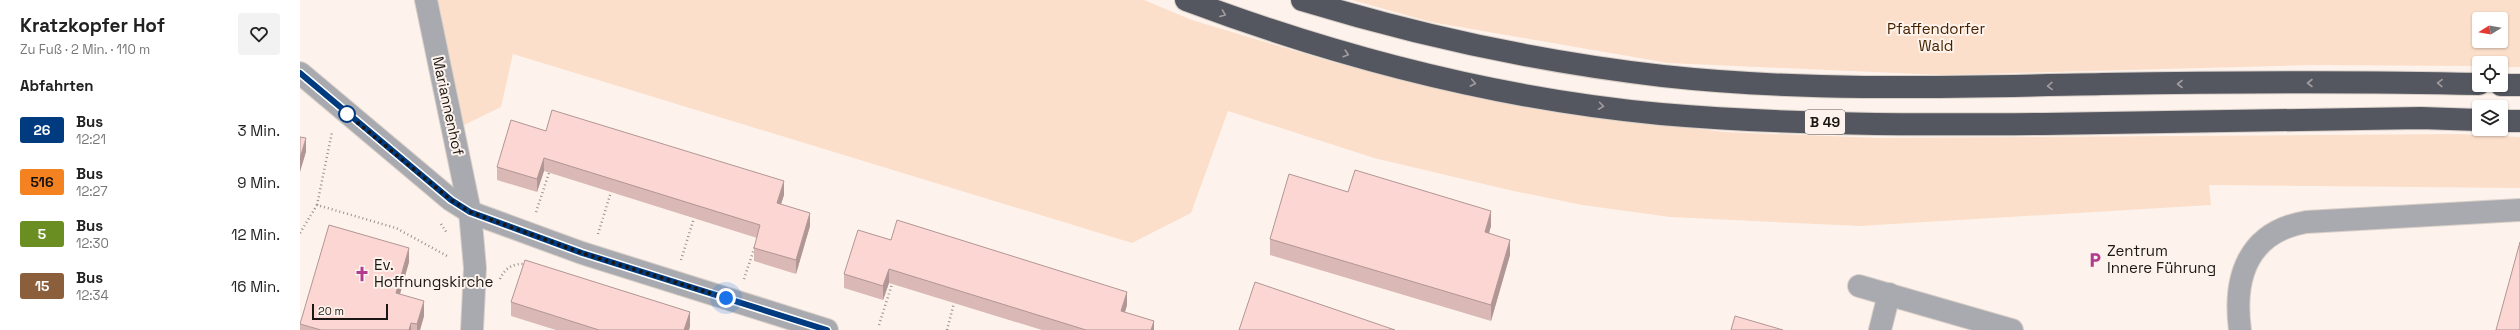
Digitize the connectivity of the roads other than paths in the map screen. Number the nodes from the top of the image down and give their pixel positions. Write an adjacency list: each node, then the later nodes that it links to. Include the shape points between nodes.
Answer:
1 (426, 0): 12 (street, Mariannenhof)
2 (1186, 0): 8 (highway, B 49, one-way to 8, via 1250,24 1356,57 1551,99 1660,114 1759,120 1936,125 2421,118)
3 (1302, 0): 5 (highway, one-way to 3, via 2113,84 1934,88 1759,83 1664,76 1555,60 1467,44 1366,20)
4 (300, 73): 12 (street, via 451,200)
5 (2472, 84)
6 (2508, 85): 7 (highway)
7 (2520, 85)
8 (2472, 120)
9 (2508, 121): 10 (highway)
10 (2520, 121)
11 (2520, 210): 19 (street, via 2306,222 2278,229 2270,233 2255,250 2243,274 2237,299)
12 (470, 212): 15 (street, Mariannenhof, via 475,268); 16 (street, via 582,253)
13 (1859, 286): 14 (street)
14 (1889, 294): 17 (street); 18 (street)
15 (472, 330)
16 (827, 330)
17 (1880, 330)
18 (2012, 330)
19 (2240, 330)

